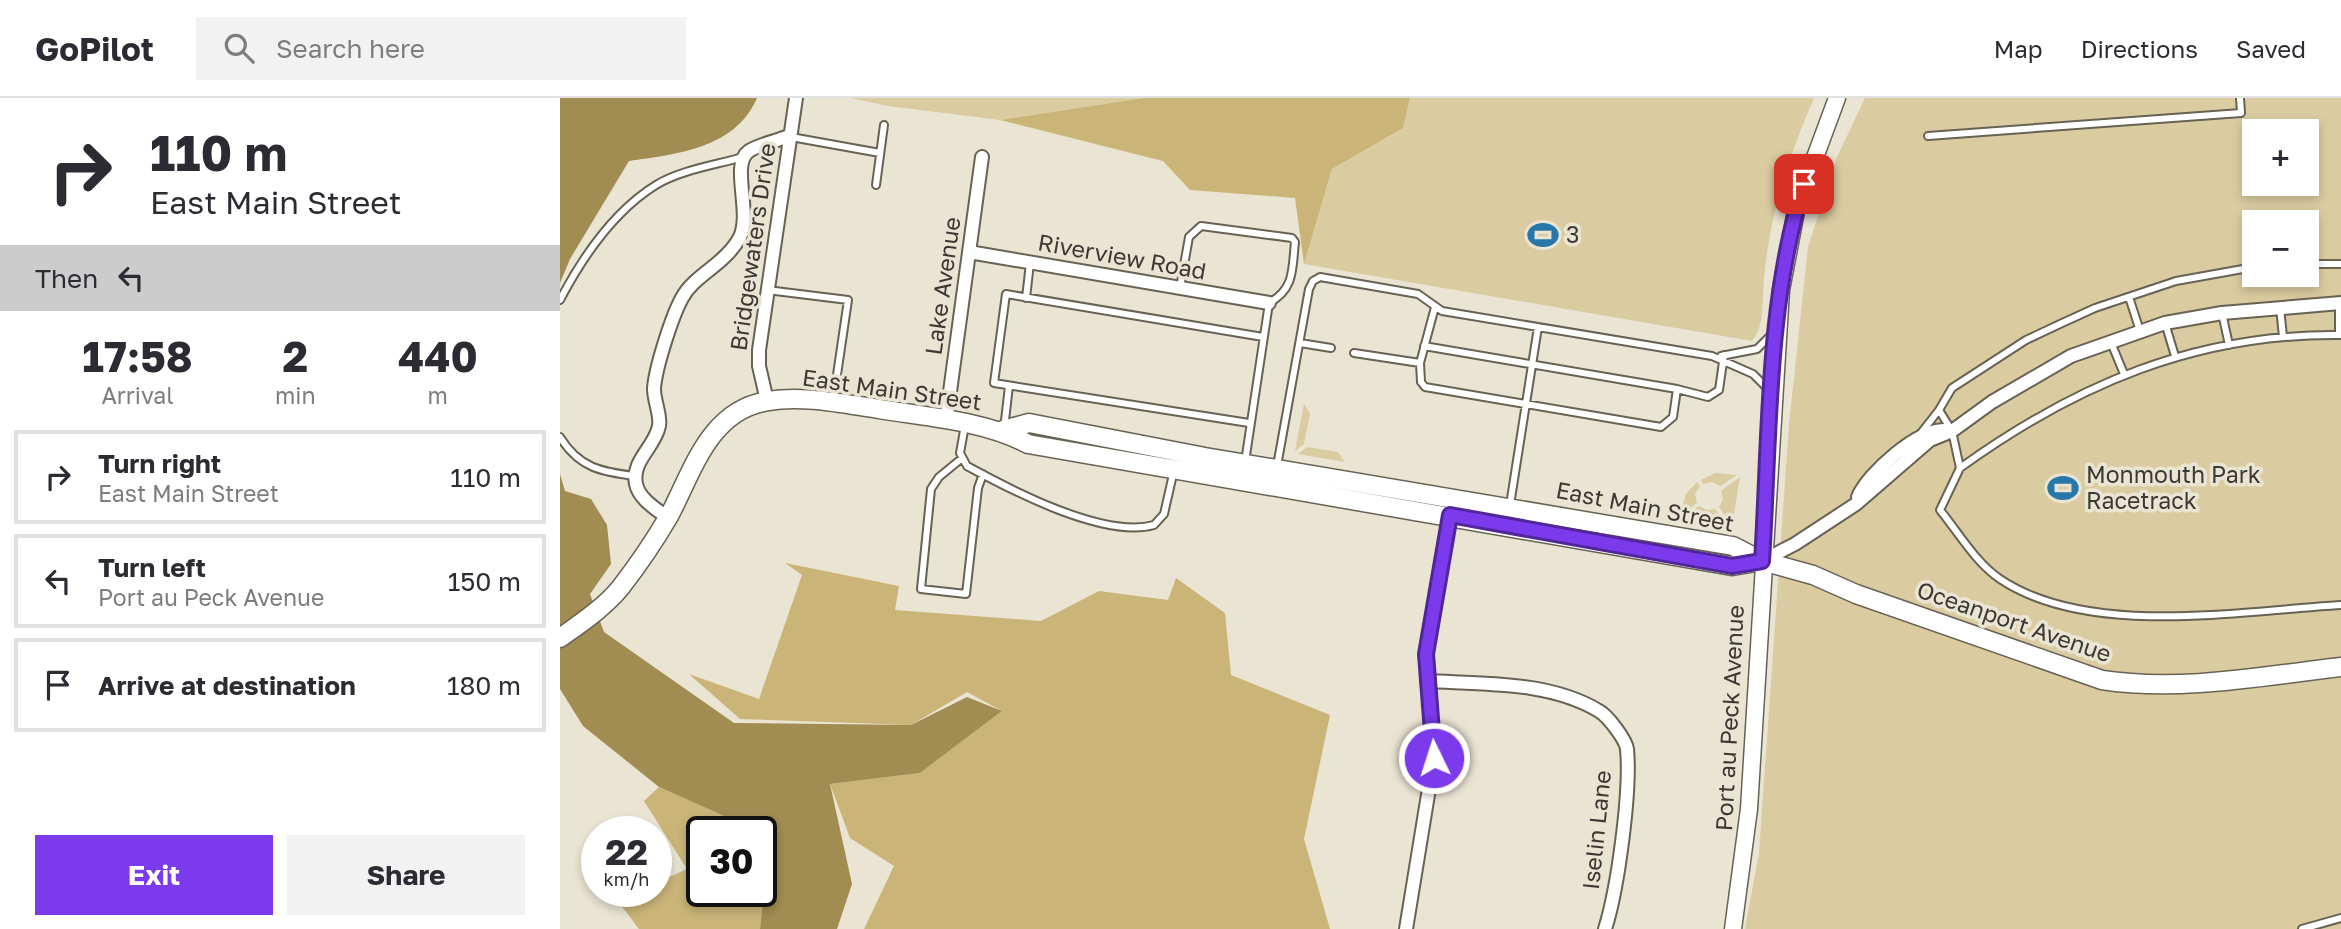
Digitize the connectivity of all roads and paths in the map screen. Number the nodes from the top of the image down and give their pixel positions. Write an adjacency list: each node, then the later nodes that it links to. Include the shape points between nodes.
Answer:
1 (796, 98): 5 (street, Bridgewaters Drive)
2 (1836, 98): 28 (street, Port au Peck Avenue, via 1797,206)
3 (2240, 98): 6 (lane, via 2241,113)
4 (884, 125): 7 (lane)
5 (789, 136): 7 (lane); 9 (street, via 749,151); 17 (street, Bridgewaters Drive)
6 (1928, 136)
7 (880, 153): 10 (lane)
8 (982, 157): 11 (street, Lake Avenue)
9 (743, 158): 20 (lane, via 657,185 615,218); 66 (street, via 740,170 746,208 742,232 723,261 682,297 656,378 658,429)
10 (876, 185)
11 (969, 252): 12 (street, Riverview Road); 53 (street, Lake Avenue)
12 (1030, 262): 16 (street, Riverview Road); 19 (lane)
13 (2319, 264): 14 (lane)
14 (2341, 264)
15 (2242, 269): 18 (lane)
16 (1180, 288): 21 (street, Riverview Road); 21 (lane, via 1189,237 1200,226 1292,238 1290,282 1283,295)
17 (767, 290): 49 (street, Bridgewaters Drive, via 759,366); 50 (lane, via 848,300)
18 (2129, 297): 29 (lane); 52 (lane, via 2026,340 1952,388)
19 (1026, 298): 31 (lane); 46 (lane, via 1006,294 994,383)
20 (560, 300)
21 (1269, 303): 31 (lane)
22 (2340, 304): 24 (street); 30 (lane)
23 (1435, 307): 27 (lane); 34 (lane, via 1418,294 1320,277 1309,289); 36 (lane)
24 (2280, 307): 25 (street); 32 (lane)
25 (2222, 313): 26 (street); 35 (lane)
26 (2165, 323): 29 (street); 39 (lane)
27 (1538, 327): 40 (lane); 42 (lane)
28 (1776, 330): 40 (lane, via 1757,348); 48 (street, Port au Peck Avenue)
29 (2140, 331): 33 (street)
30 (2340, 335): 32 (lane)
31 (1263, 337): 54 (lane)
32 (2283, 337): 35 (lane)
33 (2109, 340): 44 (lane); 57 (street, via 2041,373)
34 (1300, 343): 37 (lane); 62 (lane)
35 (2229, 345): 39 (lane)
36 (1424, 346): 41 (lane); 42 (lane)
37 (1331, 348)
38 (1354, 353): 41 (lane)
39 (2175, 356): 44 (lane)
40 (1724, 358): 43 (lane); 45 (lane)
41 (1420, 363): 51 (lane, via 1425,387)
42 (1532, 365): 47 (lane); 51 (lane)
43 (1747, 371): 45 (lane, via 1729,369); 48 (lane)
44 (2124, 374): 63 (lane, via 2049,409)
45 (1720, 380): 47 (lane, via 1712,397)
46 (1009, 386): 54 (lane); 56 (lane)
47 (1677, 389): 51 (lane, via 1672,417 1661,427)
48 (1773, 394): 71 (street, Port au Peck Avenue)
49 (766, 401): 50 (main road, East Main Street); 70 (main road, East Main Street, via 744,408 706,442)
50 (833, 403): 53 (main road, East Main Street)
51 (1526, 404): 68 (lane)
52 (1940, 410): 57 (lane); 58 (lane)
53 (946, 421): 55 (main road, East Main Street)
54 (1249, 423): 64 (lane)
55 (965, 425): 56 (main road, East Main Street); 60 (lane)
56 (1003, 430): 61 (main road, East Main Street, via 1028,444); 64 (main road, East Main Street, via 1029,423)
57 (1952, 431): 58 (street); 63 (lane); 67 (street, via 1924,444)
58 (1918, 436): 67 (street, via 1868,481)
59 (560, 437): 66 (lane, via 578,458 599,472)
60 (961, 459): 65 (lane); 65 (lane, via 931,489 921,589 966,594)
61 (1175, 468): 64 (main road, East Main Street); 65 (lane, via 1164,514 1160,521 1145,527 1079,518)
62 (1277, 468): 64 (main road, East Main Street); 68 (main road, East Main Street)
63 (1960, 468): 72 (lane, via 1940,510 1990,572 2021,591 2077,610 2140,616)
64 (1244, 472): 69 (main road, East Main Street)
65 (983, 474)
66 (635, 477): 70 (street, via 643,498)
67 (1856, 504): 71 (street)
68 (1509, 507): 71 (main road, East Main Street, via 1733,546)
69 (1450, 515): 71 (main road, East Main Street, via 1732,566); 75 (street, via 1426,654)
70 (668, 518): 73 (main road, East Main Street, via 620,588)
71 (1762, 561): 74 (main road, Oceanport Avenue, via 1813,575 2102,680 2171,684); 79 (street, Port au Peck Avenue, via 1749,810)
72 (2341, 605)
73 (560, 638)
74 (2341, 667)
75 (1427, 681): 77 (street, via 1434,758); 78 (street, Iselin Lane, via 1506,685 1558,694 1601,711 1627,746 1624,819)
76 (2341, 918): 80 (lane)
77 (1406, 929)
78 (1605, 929)
79 (1733, 929)
80 (2302, 929)

